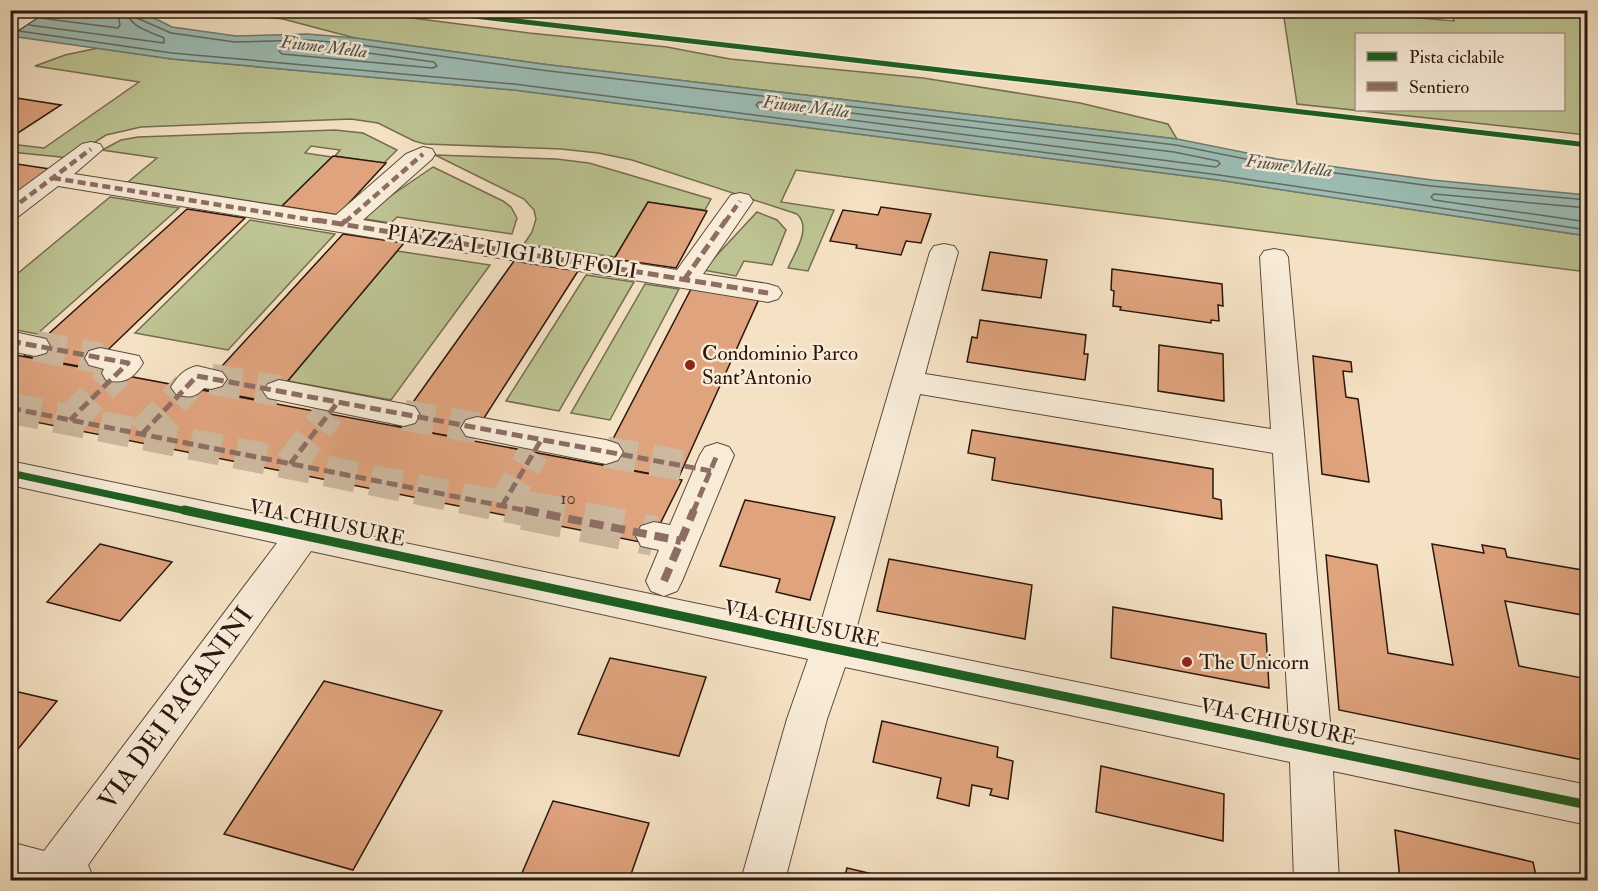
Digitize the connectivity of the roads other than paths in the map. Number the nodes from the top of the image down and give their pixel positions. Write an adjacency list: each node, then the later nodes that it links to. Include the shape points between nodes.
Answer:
1 (39, 10): 2 (street)
2 (10, 27)
3 (91, 149): 5 (street)
4 (423, 154): 8 (street, PIAZZA LUIGI BUFFOLI)
5 (53, 178): 7 (street); 8 (street, PIAZZA LUIGI BUFFOLI)
6 (740, 201): 11 (street)
7 (10, 210)
8 (341, 225): 11 (street, PIAZZA LUIGI BUFFOLI)
9 (944, 252): 13 (street)
10 (1274, 258): 17 (street)
11 (684, 280): 12 (street, PIAZZA LUIGI BUFFOLI)
12 (768, 293)
13 (907, 381): 17 (street); 23 (street)
14 (279, 391): 15 (street, via 333,408)
15 (404, 415)
16 (477, 428): 18 (street, via 538,446)
17 (1289, 444): 24 (street)
18 (606, 452)
19 (704, 464): 22 (street, via 667,539)
20 (10, 473): 21 (street, VIA CHIUSURE)
21 (302, 536): 23 (street, VIA CHIUSURE); 27 (street, VIA DEI PAGANINI)
22 (664, 581)
23 (831, 648): 24 (street, VIA CHIUSURE); 28 (street, via 807,719)
24 (1311, 747): 25 (street, VIA CHIUSURE); 29 (street)
25 (1587, 805)
26 (10, 864): 27 (street)
27 (58, 879)
28 (763, 880)
29 (1316, 880)

